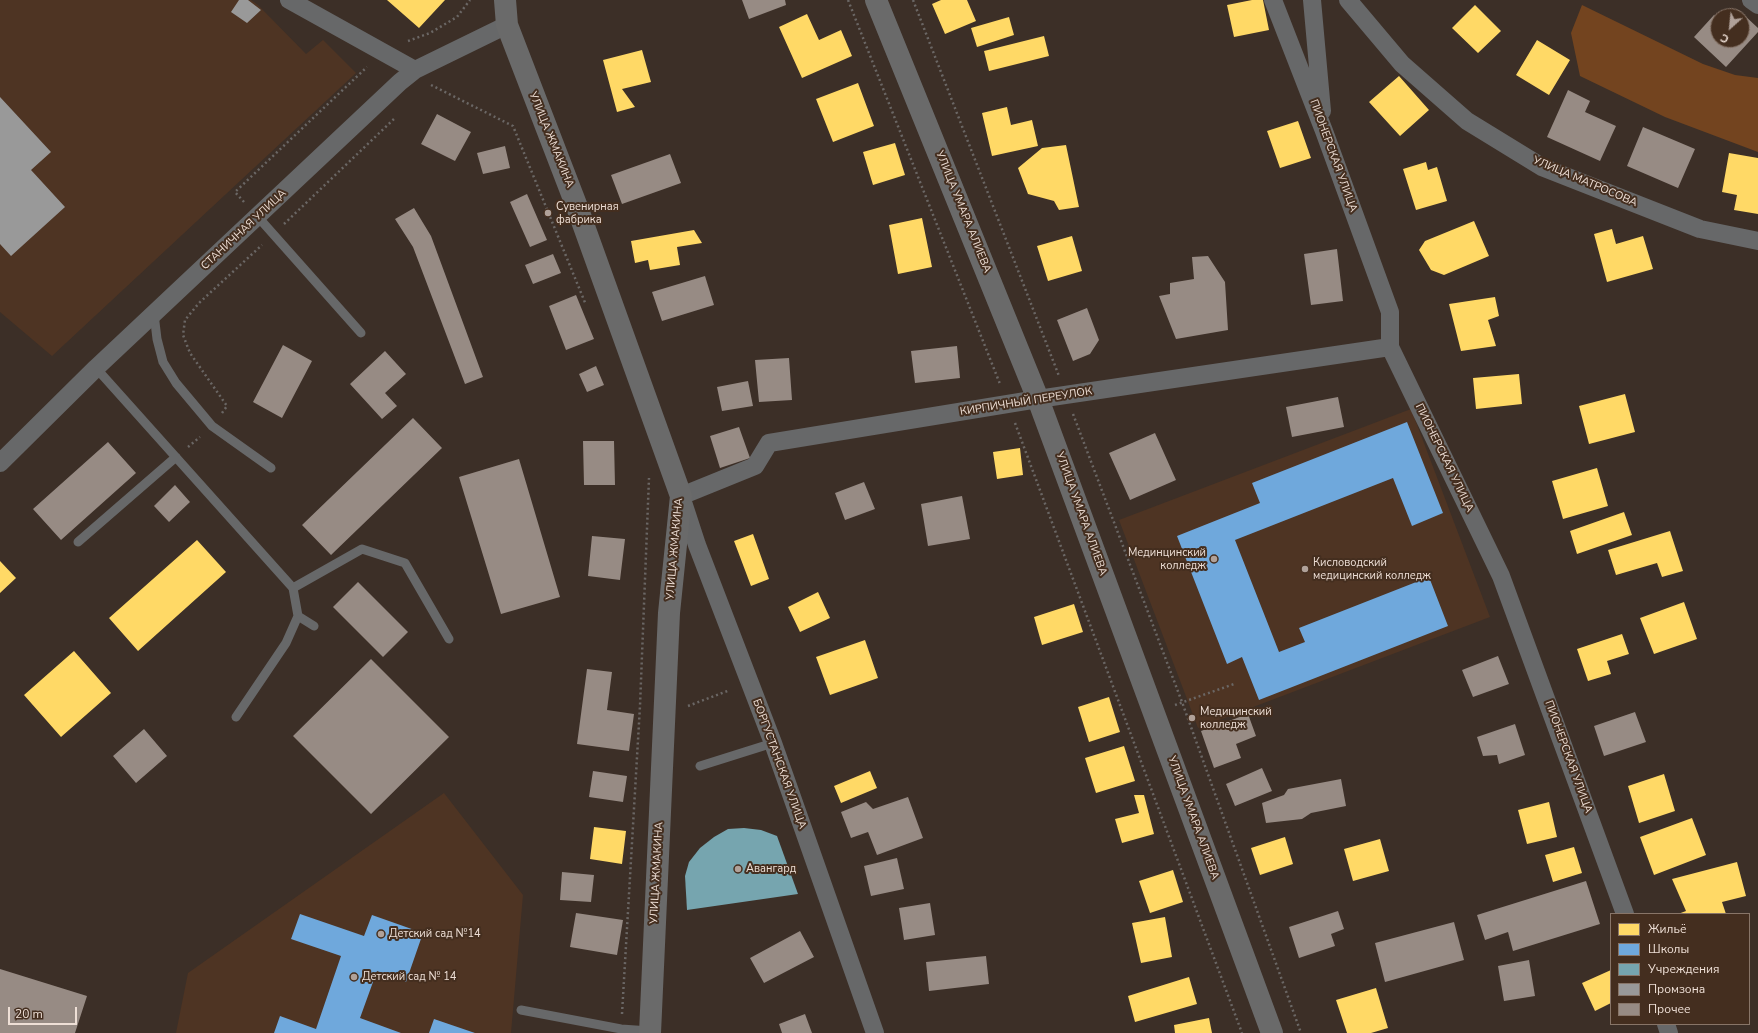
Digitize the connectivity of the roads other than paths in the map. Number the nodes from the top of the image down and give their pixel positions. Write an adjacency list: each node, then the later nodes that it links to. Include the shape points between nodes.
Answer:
1 (289, 0): 10 (street)
2 (505, 0): 9 (street, УЛИЦА ЖМАКИНА)
3 (876, 0): 18 (street, УЛИЦА УМАРА АЛИЕВА)
4 (1273, 0): 11 (street, ПИОНЕРСКАЯ УЛИЦА)
5 (1312, 0): 11 (street)
6 (1348, 0): 13 (street, УЛИЦА МАТРОСОВА, via 1402,64 1461,116 1536,163 1700,229)
7 (1751, 0): 8 (street)
8 (1758, 6)
9 (507, 24): 10 (street, СТАНИЧНАЯ УЛИЦА); 22 (street, УЛИЦА ЖМАКИНА, via 577,207)
10 (415, 70): 12 (street, СТАНИЧНАЯ УЛИЦА)
11 (1324, 131): 16 (street, ПИОНЕРСКАЯ УЛИЦА, via 1390,312)
12 (258, 217): 14 (street, СТАНИЧНАЯ УЛИЦА); 15 (lane)
13 (1758, 241)
14 (154, 314): 17 (street, СТАНИЧНАЯ УЛИЦА); 21 (lane, via 156,340 163,362 176,382 212,426)
15 (361, 333)
16 (1390, 347): 18 (street, КИРПИЧНЫЙ ПЕРЕУЛОК); 31 (street, ПИОНЕРСКАЯ УЛИЦА, via 1501,576)
17 (96, 368): 19 (lane); 20 (street, СТАНИЧНАЯ УЛИЦА)
18 (1038, 399): 22 (street, КИРПИЧНЫЙ ПЕРЕУЛОК, via 769,443 755,466); 35 (street, УЛИЦА УМАРА АЛИЕВА)
19 (176, 457): 23 (lane); 24 (lane)
20 (0, 462)
21 (271, 468)
22 (681, 496): 29 (street, БОРГУСТАНСКАЯ УЛИЦА, via 697,545); 33 (street, УЛИЦА ЖМАКИНА, via 669,613)
23 (78, 542)
24 (293, 588): 25 (lane); 27 (lane, via 362,549 405,563)
25 (298, 616): 26 (lane); 28 (lane, via 286,643)
26 (314, 626)
27 (449, 639)
28 (236, 717)
29 (773, 743): 30 (lane); 34 (street, БОРГУСТАНСКАЯ УЛИЦА)
30 (700, 766)
31 (1626, 913)
32 (521, 1010): 33 (lane)
33 (650, 1032)
34 (875, 1033)
35 (1272, 1033)

